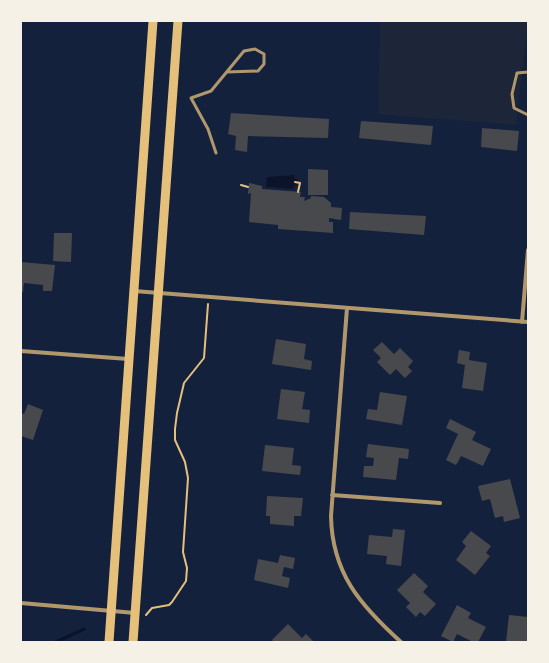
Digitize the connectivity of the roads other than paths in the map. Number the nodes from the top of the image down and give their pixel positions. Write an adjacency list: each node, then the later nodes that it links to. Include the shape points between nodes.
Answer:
1 (153, 21): 8 (main road)
2 (178, 21): 9 (main road)
3 (227, 72): 3 (lane, via 244,51 255,49 264,54 264,64 258,71); 6 (lane, via 211,91 191,98 208,129)
4 (528, 72): 5 (lane, via 517,73 512,94 514,108)
5 (528, 115)
6 (216, 153)
7 (528, 250): 11 (street)
8 (134, 291): 9 (street); 14 (main road)
9 (158, 293): 10 (street); 19 (main road)
10 (347, 308): 11 (street); 15 (street)
11 (522, 322): 12 (street)
12 (528, 322)
13 (21, 351): 14 (street)
14 (129, 359): 18 (main road)
15 (332, 495): 16 (street); 22 (street, via 332,538 342,572 360,600)
16 (440, 503)
17 (21, 603): 18 (street)
18 (111, 611): 19 (street); 20 (main road)
19 (135, 613): 21 (main road)
20 (108, 642)
21 (133, 642)
22 (401, 642)

